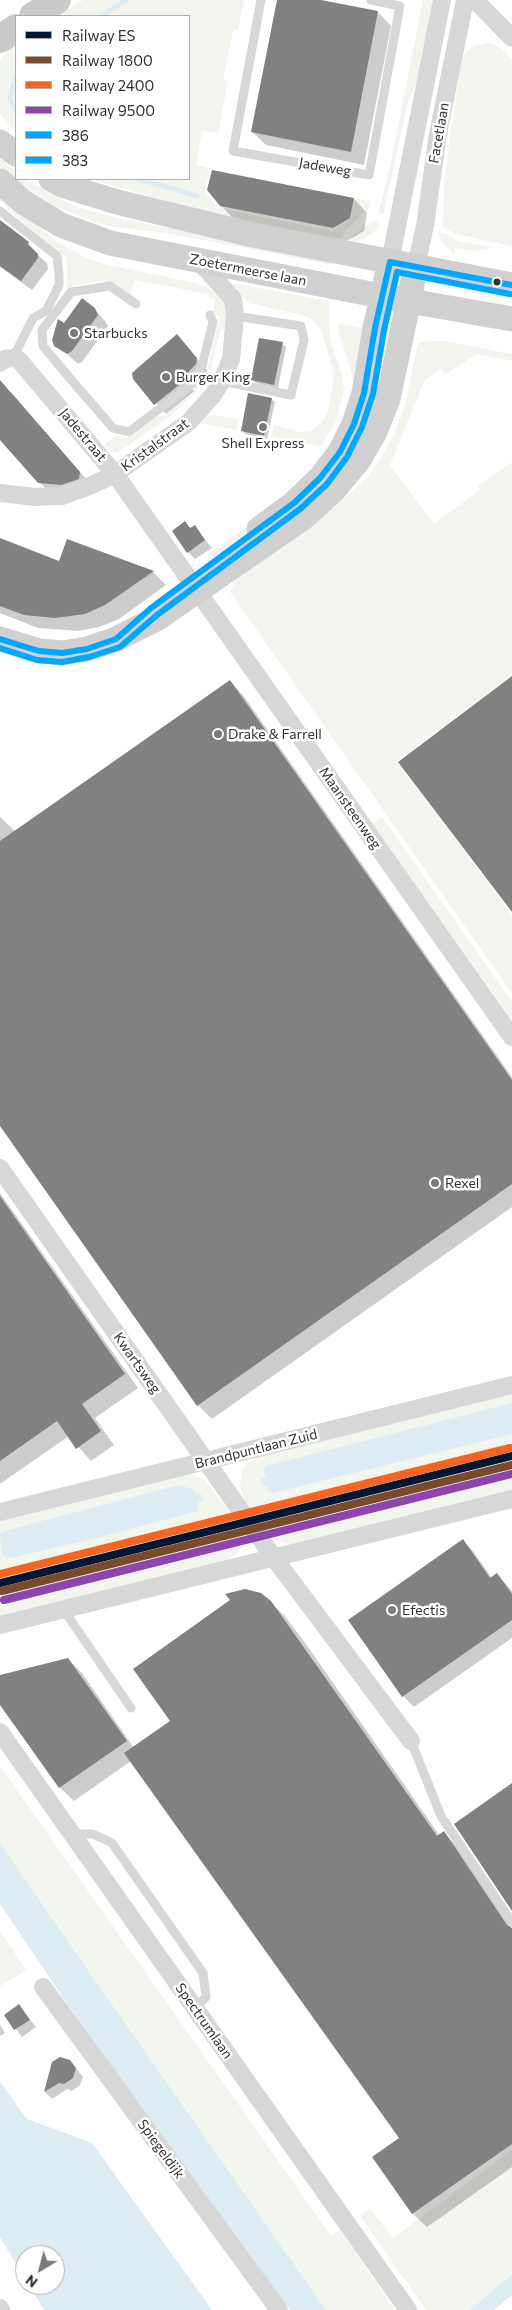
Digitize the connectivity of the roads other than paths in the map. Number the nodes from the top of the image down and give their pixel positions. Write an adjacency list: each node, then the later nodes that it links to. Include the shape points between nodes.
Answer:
1 (57, 0): 7 (main road)
2 (261, 0): 3 (lane, Jadeweg, via 233,151 369,175 400,6)
3 (372, 0)
4 (442, 0): 17 (street, Facetlaan)
5 (465, 0): 18 (street, Facetlaan)
6 (475, 0): 9 (street)
7 (34, 15)
8 (15, 29): 10 (main road)
9 (512, 38)
10 (0, 39)
11 (0, 142): 12 (street)
12 (15, 153)
13 (53, 180): 17 (street, via 126,204 253,235)
14 (0, 181): 16 (street, Zoetermeerse laan, via 22,202 79,233 135,249)
15 (0, 211): 26 (lane, via 57,256 59,275 59,285 46,311 33,318)
16 (198, 260): 20 (street, Zoetermeerse laan); 24 (street, Kristalstraat, via 233,299)
17 (390, 262): 18 (street); 20 (street)
18 (416, 266): 19 (street); 21 (street)
19 (512, 285)
20 (381, 296): 21 (street, Zoetermeerse laan); 30 (street, via 364,393 340,452 320,478 294,503)
21 (409, 301): 25 (street, Zoetermeerse laan); 30 (street, via 388,399 374,434 358,460 333,491 303,518)
22 (136, 304): 23 (lane, via 110,286 70,292 42,330 43,346 73,382 113,428 128,432 193,383 202,366 213,322)
23 (210, 315)
24 (236, 316): 27 (street, Kristalstraat, via 231,359); 27 (lane, via 301,326 304,340 291,395)
25 (512, 319)
26 (7, 360): 28 (street, Jadestraat, via 29,371)
27 (222, 381): 28 (street, Kristalstraat, via 189,422)
28 (115, 474): 29 (street, Kristalstraat, via 62,496); 30 (street, Jadestraat)
29 (0, 493)
30 (193, 586): 31 (street, via 151,608 116,639 87,649 62,653 39,651); 32 (street, Maansteenweg)
31 (0, 639)
32 (512, 1037)
33 (0, 1168): 35 (street, Kwartsweg)
34 (512, 1385): 35 (street, Brandpuntlaan Zuid)
35 (205, 1461): 37 (street, Brandpuntlaan Zuid); 38 (street, Kwartsweg)
36 (512, 1499): 38 (street)
37 (0, 1512)
38 (274, 1558): 39 (street); 43 (street, Kwartsweg)
39 (63, 1609): 40 (street); 41 (lane)
40 (0, 1625)
41 (131, 1708)
42 (0, 1732): 44 (street, Spectrumlaan)
43 (411, 1741): 45 (lane, via 441,1816)
44 (71, 1834): 47 (street, Spectrumlaan); 47 (lane, via 92,1834 112,1843 118,1851 203,1973 206,1997)
45 (512, 1922)
46 (43, 1987): 48 (street, Spiegeldijk)
47 (195, 2008): 49 (street, Spectrumlaan)
48 (279, 2310)
49 (408, 2310)

